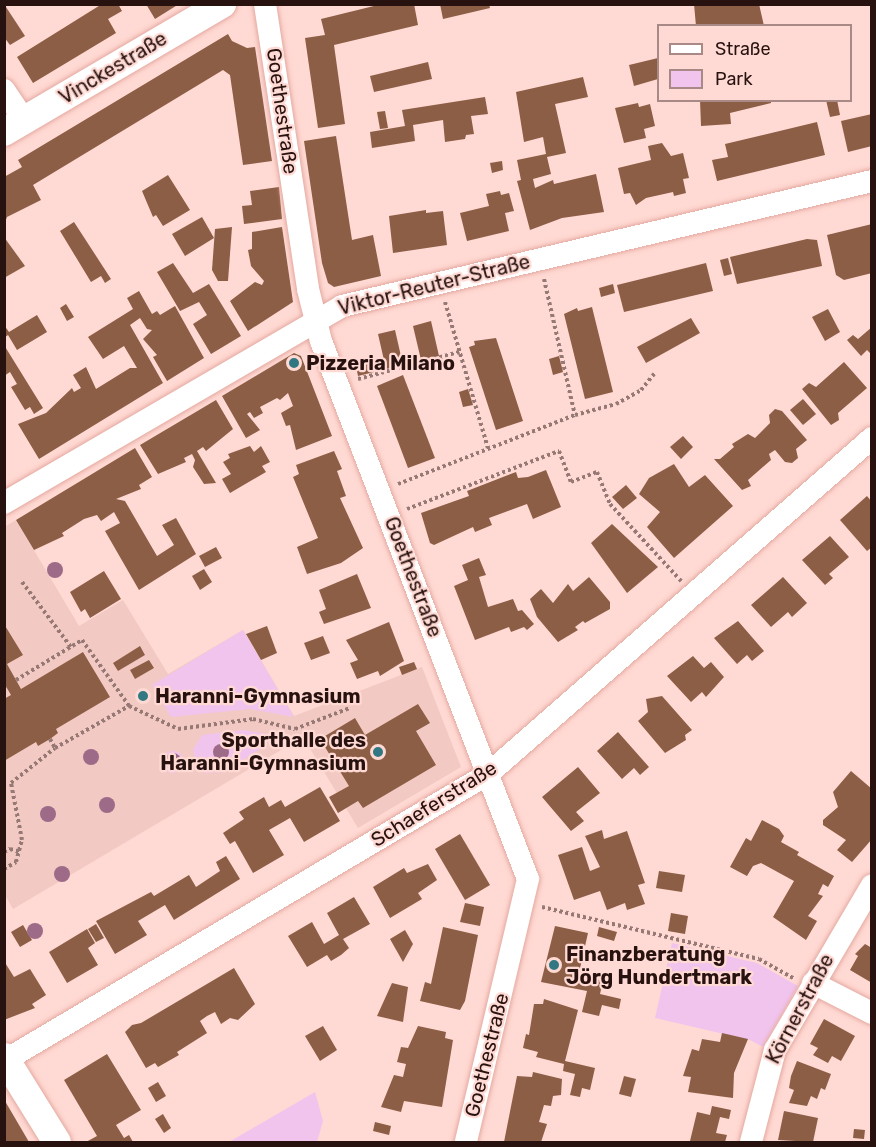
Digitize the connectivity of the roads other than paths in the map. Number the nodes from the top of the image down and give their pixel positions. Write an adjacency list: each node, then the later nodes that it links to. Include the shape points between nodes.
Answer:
1 (222, 4): 4 (street, Vinckestraße)
2 (265, 4): 6 (street, Goethestraße)
3 (4, 90): 4 (street)
4 (14, 126)
5 (872, 181): 6 (street, Viktor-Reuter-Straße, via 342,306)
6 (315, 319): 8 (street, Viktor-Reuter-Straße); 9 (street, Goethestraße)
7 (872, 438): 9 (street, Schaeferstraße)
8 (4, 503)
9 (488, 774): 13 (street, Schaeferstraße); 15 (street, Goethestraße, via 528,879)
10 (872, 885): 11 (street, Körnerstraße)
11 (813, 983): 12 (street); 16 (street, Körnerstraße, via 775,1050)
12 (872, 1013)
13 (5, 1059): 14 (street)
14 (57, 1143)
15 (466, 1143)
16 (752, 1143)

